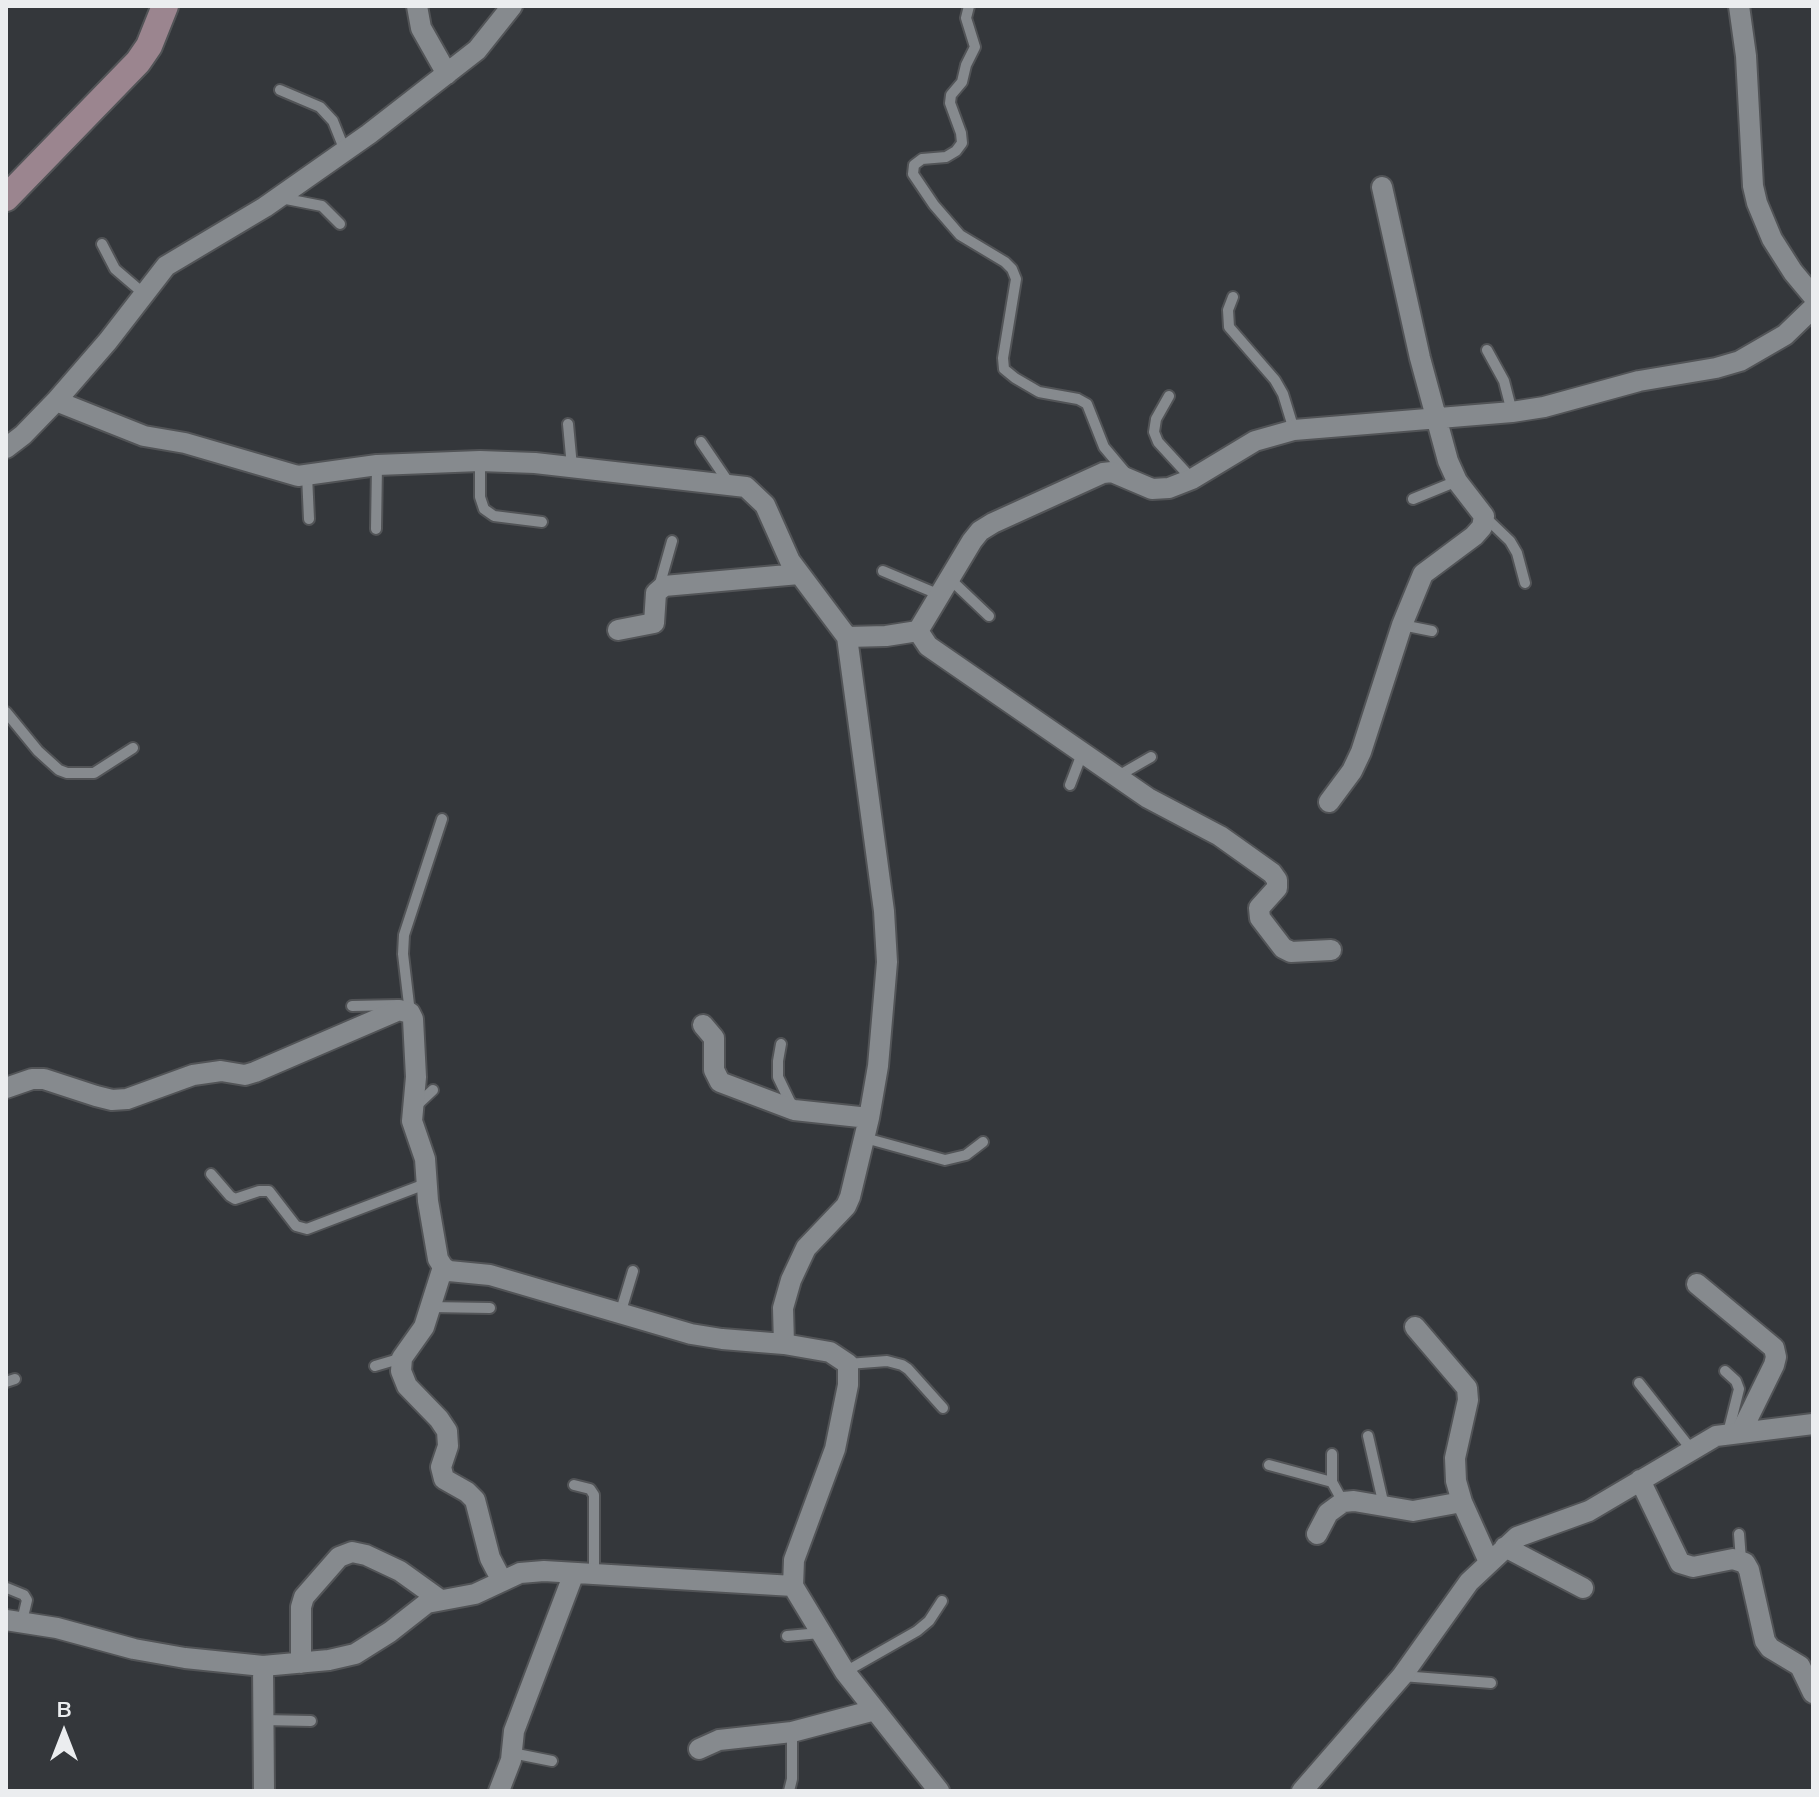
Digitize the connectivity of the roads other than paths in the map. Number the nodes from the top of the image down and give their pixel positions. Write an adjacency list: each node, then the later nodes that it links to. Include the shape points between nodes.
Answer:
1 (165, 6): 10 (street, via 138,62)
2 (417, 6): 6 (street, via 421,28)
3 (512, 6): 6 (street, via 477,50)
4 (969, 6): 34 (lane, via 966,18 975,47 950,103 962,143 946,157 922,159 913,174 960,235 1012,269 1016,279 1004,369 1039,392 1087,404 1104,447)
5 (1739, 6): 15 (street, via 1753,186 1761,219)
6 (447, 74): 8 (street)
7 (280, 90): 8 (lane, via 320,107 333,121)
8 (345, 151): 11 (street)
9 (1382, 187): 22 (street)
10 (6, 198)
11 (279, 198): 12 (lane, via 322,206); 14 (street, via 166,266)
12 (340, 224)
13 (102, 244): 14 (lane, via 115,269)
14 (143, 293): 20 (street)
15 (1813, 296)
16 (1233, 297): 24 (lane, via 1229,327 1275,380)
17 (1813, 308): 21 (street, via 1785,335 1740,361)
18 (1487, 350): 21 (lane)
19 (1169, 396): 31 (lane, via 1154,432)
20 (56, 401): 26 (street); 30 (street, via 144,436 289,475)
21 (1512, 412): 22 (street)
22 (1435, 417): 24 (street); 32 (street)
23 (568, 424): 29 (lane)
24 (1294, 430): 31 (street, via 1255,441)
25 (701, 442): 33 (lane)
26 (6, 448)
27 (480, 461): 28 (street); 29 (street); 38 (lane, via 484,509 494,516)
28 (377, 465): 30 (street); 39 (lane)
29 (572, 467): 33 (street)
30 (307, 475): 37 (lane)
31 (1192, 479): 34 (street, via 1169,488)
32 (1457, 481): 35 (lane); 36 (street)
33 (730, 484): 42 (street, via 746,487 765,505)
34 (1136, 484): 44 (street, via 1103,473 993,523 972,541)
35 (1413, 499)
36 (1484, 516): 43 (lane, via 1510,541); 47 (street, via 1474,536 1423,574)
37 (309, 519)
38 (542, 522)
39 (376, 529)
40 (672, 541): 45 (lane)
41 (883, 571): 44 (lane)
42 (799, 574): 45 (street); 51 (street)
43 (1525, 583)
44 (945, 587): 46 (lane); 49 (street)
45 (659, 589): 48 (street, via 654,623)
46 (989, 616)
47 (1402, 625): 50 (lane); 58 (street, via 1361,752)
48 (618, 630)
49 (918, 631): 51 (street); 54 (street, via 928,646)
50 (1432, 631)
51 (847, 637): 69 (street, via 886,951 878,1066)
52 (6, 712): 53 (lane, via 38,751 67,773 94,773)
53 (133, 748)
54 (1083, 751): 56 (street); 57 (lane)
55 (1151, 757): 56 (lane)
56 (1118, 776): 60 (street, via 1272,873 1277,888 1259,908 1260,918 1283,948)
57 (1070, 785)
58 (1329, 802)
59 (442, 819): 62 (lane, via 404,935)
60 (1331, 950)
61 (352, 1006): 62 (lane)
62 (410, 1009): 65 (street, via 245,1075 193,1075 127,1099 104,1098 44,1079); 67 (street, via 416,1077)
63 (703, 1025): 68 (street, via 714,1038 714,1070 720,1082)
64 (781, 1044): 68 (lane, via 778,1077)
65 (6, 1088)
66 (433, 1090): 67 (lane)
67 (412, 1110): 72 (street)
68 (794, 1110): 69 (street)
69 (867, 1128): 70 (lane, via 945,1160 966,1155); 80 (street, via 846,1206 806,1248 791,1280 783,1308)
70 (983, 1142)
71 (211, 1174): 72 (lane, via 235,1199 269,1191 296,1226 307,1229)
72 (428, 1183): 73 (street)
73 (443, 1267): 76 (street); 78 (street, via 490,1275)
74 (633, 1271): 78 (lane)
75 (1697, 1284): 88 (street, via 1774,1348 1774,1365)
76 (430, 1307): 77 (lane); 81 (street, via 424,1327)
77 (490, 1308)
78 (620, 1314): 80 (street, via 691,1334)
79 (1415, 1327): 97 (street, via 1467,1388 1455,1458)
80 (784, 1344): 82 (street, via 830,1352)
81 (402, 1358): 83 (lane); 105 (street, via 407,1386 447,1431 444,1479 475,1500 490,1558)
82 (848, 1364): 86 (lane, via 902,1365); 106 (street, via 835,1449 794,1560)
83 (375, 1366)
84 (1725, 1371): 88 (lane, via 1739,1389)
85 (1639, 1383): 90 (lane)
86 (943, 1408)
87 (1813, 1424): 88 (street)
88 (1734, 1432): 90 (street)
89 (1368, 1436): 98 (lane)
90 (1691, 1449): 93 (street)
91 (1332, 1454): 94 (lane)
92 (1269, 1465): 94 (lane)
93 (1640, 1480): 101 (street, via 1589,1511 1517,1537); 102 (street, via 1680,1563 1693,1567)
94 (1332, 1482): 96 (lane)
95 (574, 1485): 104 (lane, via 594,1495)
96 (1343, 1502): 98 (street); 99 (street, via 1328,1513)
97 (1462, 1502): 98 (street, via 1413,1511); 103 (street)
98 (1384, 1506)
99 (1317, 1534)
100 (1739, 1534): 102 (lane)
101 (1505, 1547): 103 (street); 108 (street)
102 (1741, 1560): 119 (street, via 1749,1570 1765,1641 1800,1666)
103 (1489, 1562): 117 (street)
104 (584, 1574): 105 (street, via 531,1572); 106 (street); 125 (street, via 514,1731)
105 (502, 1581): 109 (street, via 465,1597)
106 (793, 1586): 112 (street)
107 (7, 1588): 111 (lane, via 27,1600)
108 (1583, 1588)
109 (439, 1599): 114 (street, via 355,1654); 114 (street, via 366,1555 352,1552 339,1557 304,1597)
110 (942, 1601): 116 (lane, via 917,1631)
111 (14, 1620): 115 (street, via 134,1649)
112 (820, 1633): 113 (lane); 116 (street)
113 (787, 1636)
114 (301, 1663): 115 (street)
115 (263, 1666): 121 (street)
116 (845, 1672): 120 (street)
117 (1402, 1676): 118 (lane); 131 (street)
118 (1491, 1683)
119 (1813, 1693)
120 (875, 1710): 123 (street); 130 (street)
121 (263, 1720): 122 (lane); 127 (street)
122 (311, 1721)
123 (792, 1732): 124 (street, via 728,1738); 129 (lane)
124 (699, 1749)
125 (512, 1753): 126 (lane); 128 (street)
126 (552, 1761)
127 (264, 1791)
128 (499, 1791)
129 (789, 1791)
130 (939, 1791)
131 (1302, 1791)

